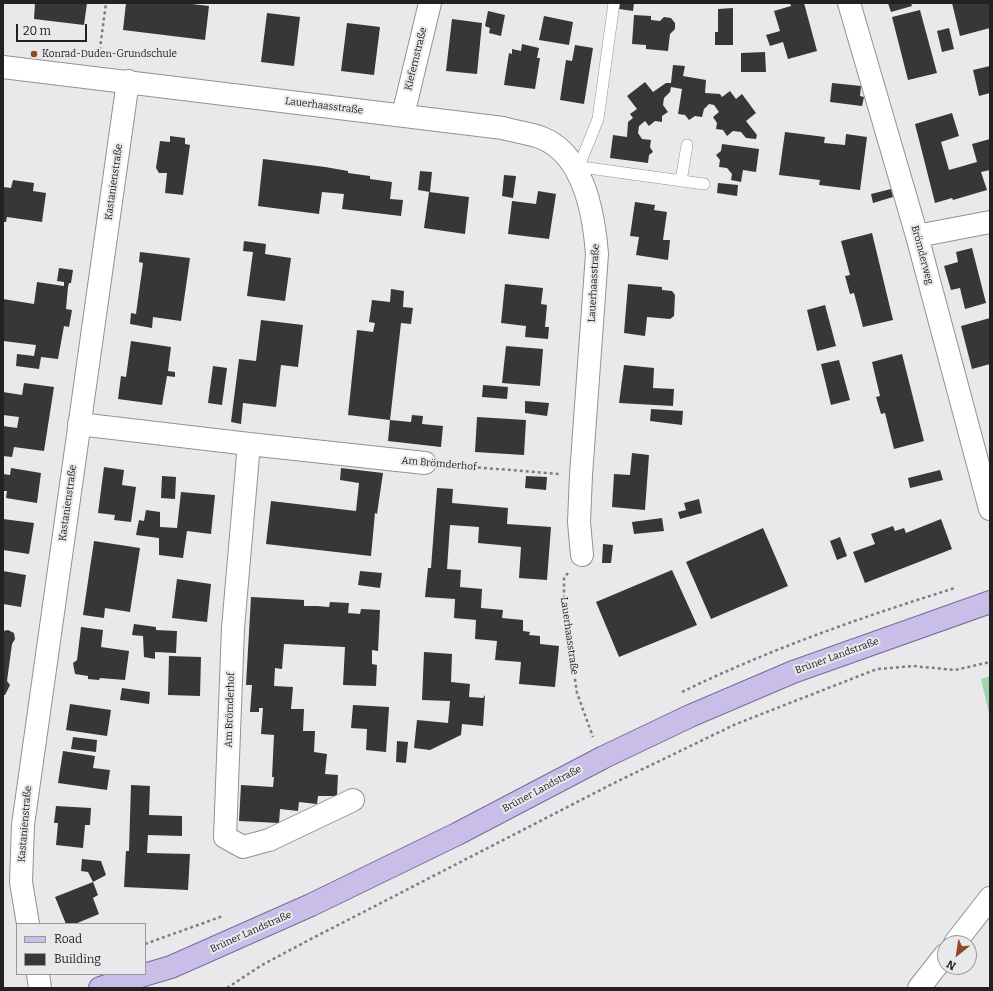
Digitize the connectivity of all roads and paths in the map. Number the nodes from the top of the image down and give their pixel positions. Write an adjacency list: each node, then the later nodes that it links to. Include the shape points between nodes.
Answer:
1 (106, 3): 6 (path)
2 (430, 3): 8 (street, Kiefernstraße)
3 (614, 3): 10 (lane, via 598,119)
4 (849, 3): 14 (street, Brömderweg)
5 (3, 67): 6 (street, Lauerhaasstraße)
6 (97, 78): 7 (street, Lauerhaasstraße)
7 (128, 81): 8 (street, Lauerhaasstraße); 15 (street, Kastanienstraße)
8 (403, 115): 10 (street, Lauerhaasstraße, via 503,128 543,138)
9 (687, 145): 11 (lane)
10 (576, 166): 11 (lane); 18 (street, Lauerhaasstraße, via 590,204 597,254)
11 (681, 181): 12 (lane)
12 (704, 184)
13 (990, 222): 14 (street)
14 (917, 236): 19 (street, Brömderweg)
15 (79, 424): 16 (street, Am Brömderhof); 27 (street, Kastanienstraße, via 23,825 21,882)
16 (249, 444): 17 (street, Am Brömderhof); 25 (street, Am Brömderhof, via 233,628 225,837 243,847 269,840)
17 (425, 463): 18 (path, Am Brömderhof)
18 (581, 476): 20 (street, Lauerhaasstraße, via 579,522)
19 (990, 509)
20 (582, 555): 23 (path, Lauerhaasstraße, via 564,578 564,604 577,693 589,729)
21 (990, 602): 23 (main road, Brüner Landstraße, via 792,672)
22 (990, 662): 24 (path, via 955,670 913,666 877,669 736,724)
23 (604, 757): 24 (path, Lauerhaasstraße); 30 (main road, Brüner Landstraße, via 457,834 310,905 171,968)
24 (616, 782): 31 (path, via 309,940 262,965)
25 (353, 800)
26 (990, 898): 28 (street)
27 (28, 923)
28 (961, 935)
29 (937, 965): 32 (street)
30 (100, 988)
31 (227, 988)
32 (919, 988)

